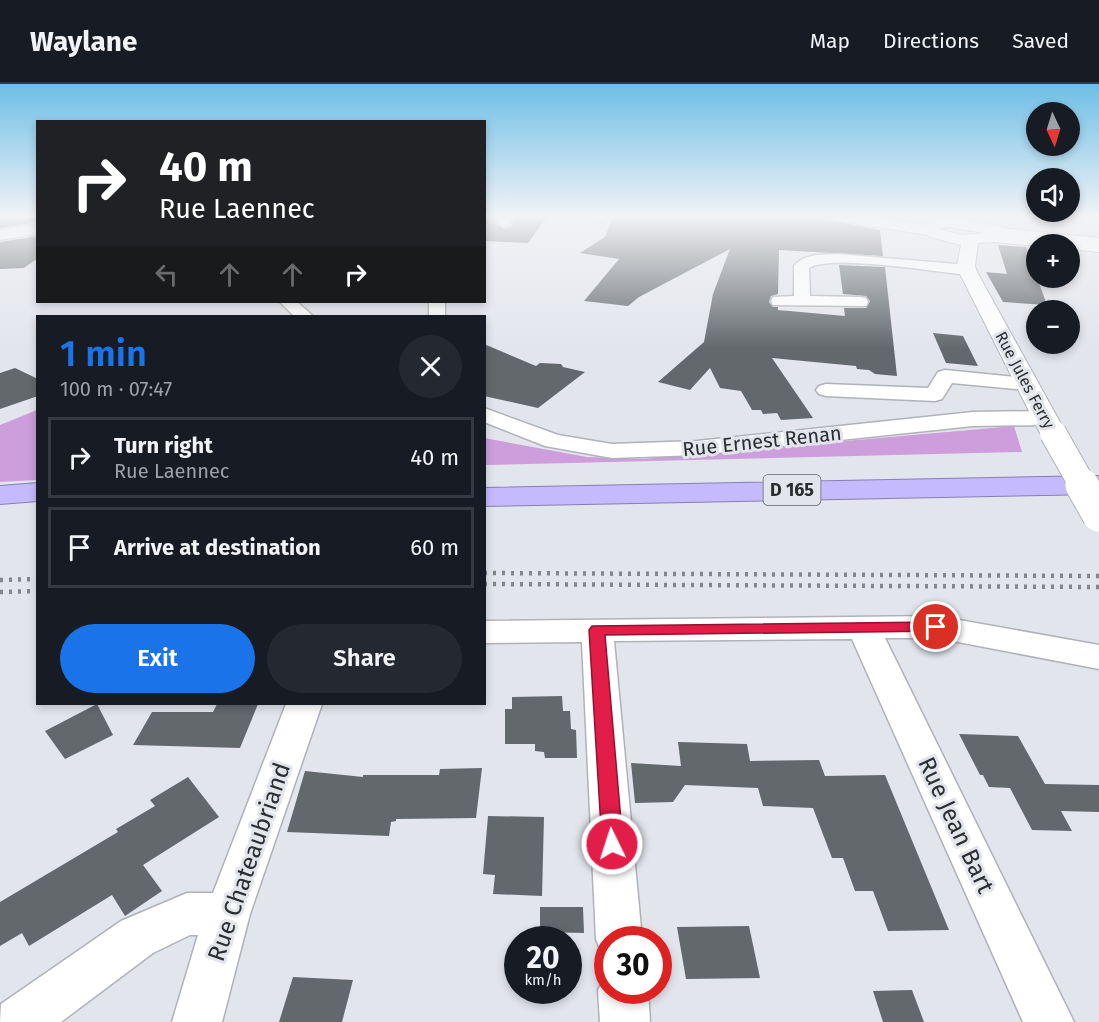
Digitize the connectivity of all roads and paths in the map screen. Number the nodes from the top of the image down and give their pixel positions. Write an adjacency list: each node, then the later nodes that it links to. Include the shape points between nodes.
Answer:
1 (811, 261): 5 (street, via 801,266)
2 (868, 261): 4 (street)
3 (969, 261): 4 (main road)
4 (968, 270): 10 (main road, Rue Jules Ferry)
5 (802, 300): 6 (street); 7 (street)
6 (779, 301)
7 (860, 302)
8 (289, 303): 9 (street)
9 (303, 315)
10 (1026, 384): 11 (street, via 945,376 935,395); 13 (main road, Rue Jules Ferry)
11 (826, 390)
12 (486, 415): 13 (street, Rue Ernest Renan, via 553,441 612,451 697,448 973,419)
13 (1048, 426): 22 (main road, Rue Jules Ferry, bridge)
14 (1099, 466): 15 (highway, D 165)
15 (486, 477)
16 (1099, 485): 19 (highway, D 165)
17 (36, 492): 18 (highway)
18 (0, 495)
19 (486, 497)
20 (36, 514): 21 (highway)
21 (0, 516)
22 (1099, 516)
23 (863, 627): 24 (street); 26 (street, via 936,627); 34 (street, Rue Jean Bart)
24 (597, 630): 25 (street); 29 (street)
25 (486, 632)
26 (1099, 657)
27 (304, 705): 28 (street, Rue Chateaubriand)
28 (228, 914): 31 (street, via 187,914 136,937); 32 (street, Rue Chateaubriand)
29 (618, 926)
30 (624, 1004): 33 (street)
31 (19, 1022)
32 (196, 1022)
33 (625, 1022)
34 (1049, 1022)

